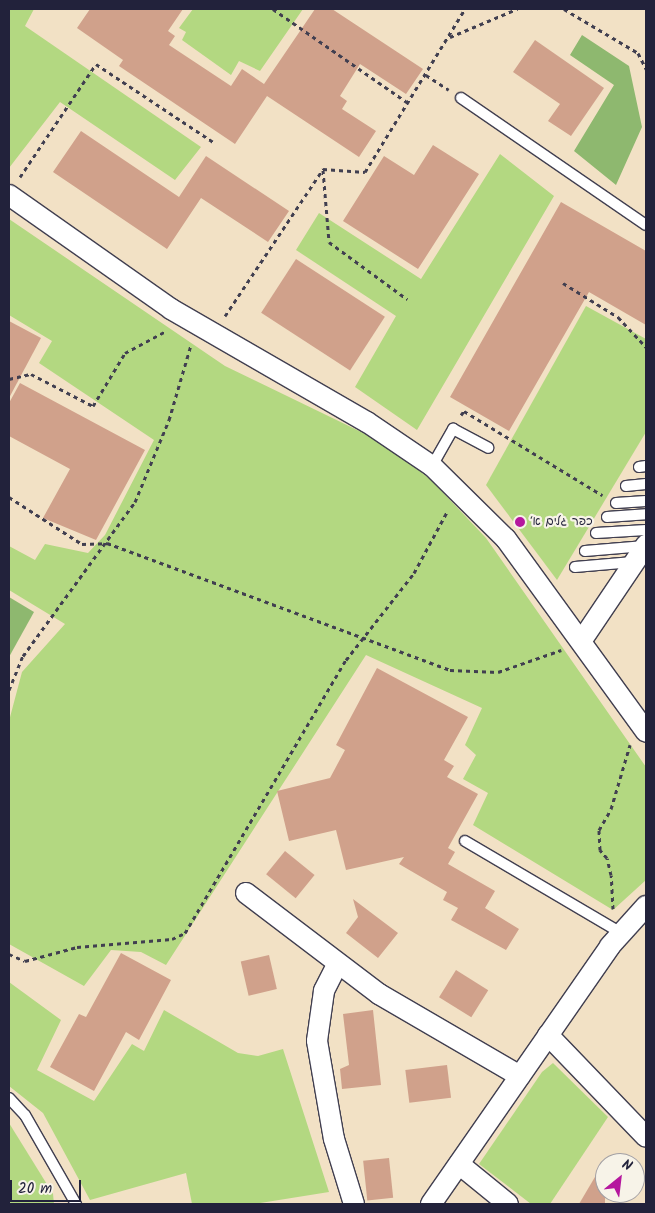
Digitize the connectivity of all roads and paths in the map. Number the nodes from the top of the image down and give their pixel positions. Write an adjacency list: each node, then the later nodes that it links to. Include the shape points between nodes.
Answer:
1 (273, 9): 9 (path)
2 (465, 9): 5 (path)
3 (517, 9): 5 (path)
4 (564, 9): 6 (path, via 638,53)
5 (449, 38): 7 (path)
6 (646, 69)
7 (426, 74): 8 (path); 9 (path)
8 (461, 98): 13 (lane)
9 (408, 103): 11 (path, via 365,172)
10 (215, 143): 12 (path, via 96,64)
11 (323, 169): 15 (path, via 328,242); 16 (path)
12 (12, 190): 16 (street)
13 (646, 224)
14 (563, 283): 17 (path, via 618,317)
15 (407, 299)
16 (200, 326): 18 (path, via 125,353 93,406 31,374); 21 (street, via 367,422); 31 (path, via 152,465 135,502)
17 (646, 347)
18 (9, 379)
19 (454, 429): 20 (lane); 21 (lane); 27 (path, via 464,411)
20 (488, 448)
21 (432, 466): 24 (street)
22 (646, 484): 23 (lane)
23 (626, 486)
24 (458, 489): 35 (path, via 414,573); 36 (street, via 506,539)
25 (9, 497): 31 (path, via 82,544)
26 (646, 501): 27 (lane)
27 (616, 503)
28 (646, 514): 29 (lane)
29 (607, 517)
30 (596, 533): 32 (lane)
31 (107, 544): 35 (path); 37 (path, via 23,656)
32 (643, 546): 33 (lane); 34 (lane); 36 (street)
33 (585, 552)
34 (575, 567)
35 (363, 636): 36 (path, via 466,673 498,672 533,663); 43 (path, via 185,933 172,939 77,947 25,961)
36 (582, 640): 38 (street)
37 (9, 690)
38 (643, 728): 42 (path, via 599,830 600,850 607,858 611,875)
39 (465, 841): 42 (lane)
40 (246, 893): 44 (street)
41 (646, 906): 42 (street)
42 (617, 931): 45 (street)
43 (9, 954)
44 (337, 965): 46 (street); 51 (street, via 324,991 317,1040 334,1139)
45 (548, 1034): 46 (street); 48 (street)
46 (520, 1076): 49 (street)
47 (9, 1098): 50 (lane, via 25,1115)
48 (646, 1137)
49 (459, 1164): 52 (street); 53 (street)
50 (76, 1204)
51 (354, 1204)
52 (431, 1204)
53 (508, 1204)

